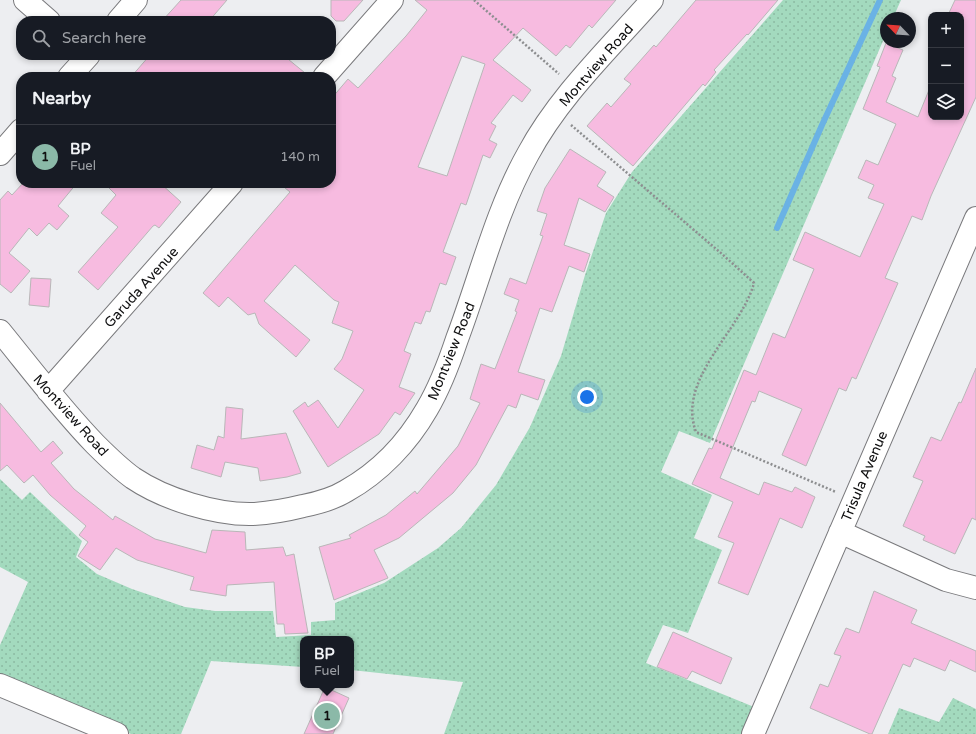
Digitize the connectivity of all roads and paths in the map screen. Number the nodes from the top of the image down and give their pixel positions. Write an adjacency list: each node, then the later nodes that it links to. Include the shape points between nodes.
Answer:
1 (25, 0): 6 (street)
2 (136, 0): 7 (street)
3 (392, 0): 10 (street)
4 (474, 0): 11 (path)
5 (652, 0): 11 (street, Montview Road)
6 (43, 16)
7 (122, 16)
8 (84, 60): 9 (street)
9 (74, 72)
10 (328, 72)
11 (574, 87): 12 (street, Montview Road)
12 (555, 112): 18 (street, Montview Road, via 528,152 514,180 443,379 427,409 405,443 379,468 346,491 323,501 296,508 251,514 215,510 171,498 133,478 110,459 74,422); 19 (path, via 754,283 704,371 695,393 692,422 696,432)
13 (16, 136): 14 (street)
14 (0, 154)
15 (228, 188): 18 (street, Garuda Avenue)
16 (976, 218): 19 (street, Trisula Avenue)
17 (0, 331): 18 (street, Montview Road)
18 (48, 390)
19 (854, 500): 20 (street, Trisula Avenue)
20 (840, 532): 21 (street, via 946,580); 24 (street, Trisula Avenue)
21 (976, 588)
22 (0, 684): 23 (street)
23 (117, 734)
24 (753, 734)

